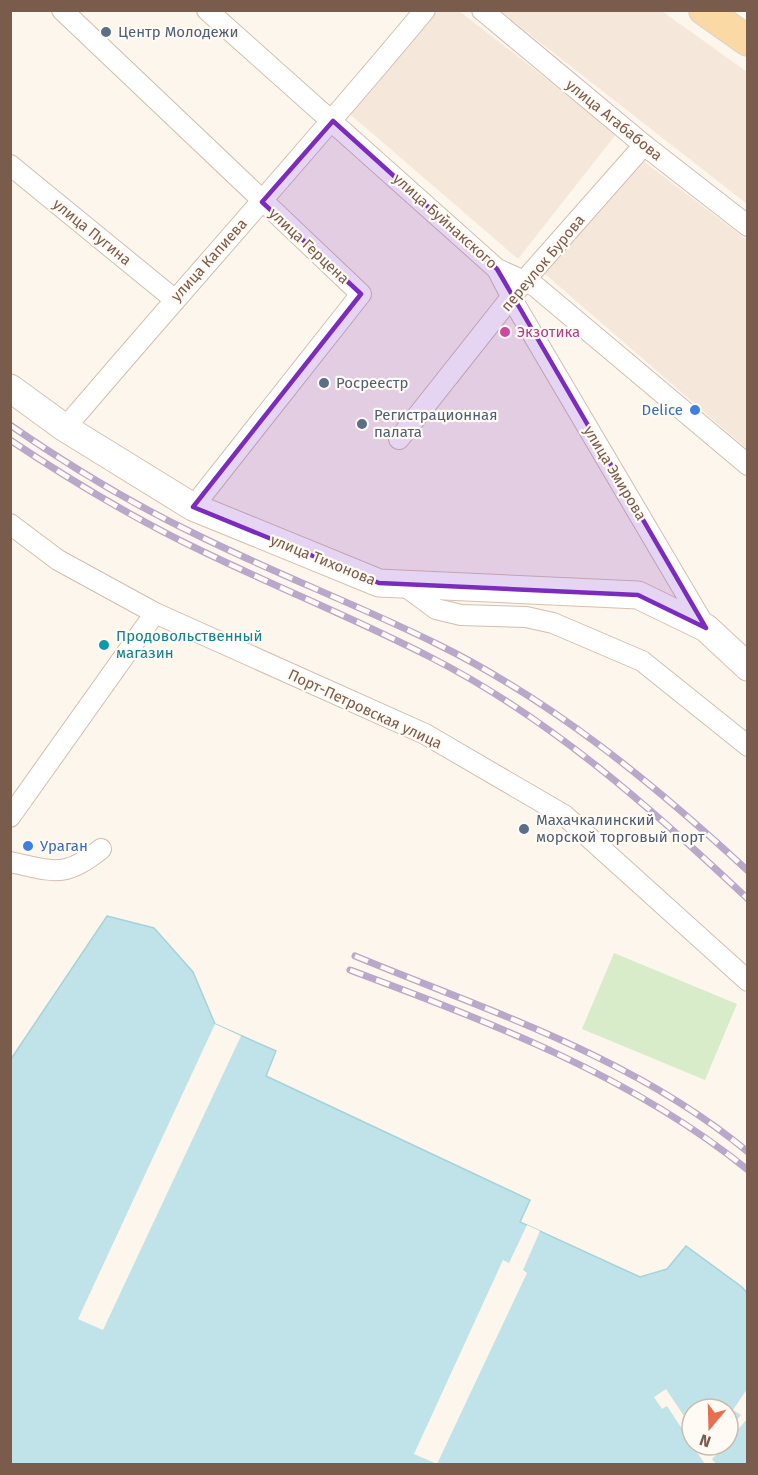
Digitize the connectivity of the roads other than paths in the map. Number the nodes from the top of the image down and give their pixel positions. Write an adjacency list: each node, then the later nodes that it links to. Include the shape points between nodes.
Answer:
1 (62, 10): 12 (street, улица Герцена)
2 (207, 10): 9 (street, улица Буйнакского)
3 (425, 10): 9 (street, улица Капиева)
4 (483, 10): 10 (street, улица Агабабова)
5 (704, 10): 8 (main road)
6 (711, 10): 7 (main road)
7 (747, 36)
8 (747, 41)
9 (333, 121): 12 (street, улица Капиева); 14 (street, улица Буйнакского)
10 (644, 145): 13 (street, улица Агабабова); 15 (street, переулок Бурова)
11 (10, 165): 16 (street, улица Пугина)
12 (262, 202): 16 (street, улица Капиева); 22 (street, улица Герцена, via 361,294)
13 (747, 226)
14 (497, 269): 15 (street, улица Буйнакского); 17 (street, улица Эмирова)
15 (524, 281): 17 (street, переулок Бурова); 21 (street, улица Буйнакского, via 535,286)
16 (174, 299): 19 (street, улица Капиева)
17 (512, 299): 20 (street, переулок Бурова); 26 (street, улица Эмирова)
18 (10, 388): 19 (street, улица Тихонова)
19 (65, 428): 22 (street, улица Тихонова)
20 (399, 439)
21 (747, 465)
22 (194, 507): 24 (street, улица Тихонова, via 379,583)
23 (10, 524): 25 (street, Порт-Петровская улица, via 58,560)
24 (402, 584): 26 (street, улица Тихонова, via 638,595); 28 (street, via 436,609 553,623 642,661)
25 (154, 613): 29 (street); 32 (street, Порт-Петровская улица, via 425,734 564,815)
26 (706, 628): 27 (street, улица Эмирова)
27 (745, 660)
28 (747, 746)
29 (10, 818)
30 (101, 849): 31 (street, via 70,870 52,871)
31 (10, 862)
32 (747, 981)

